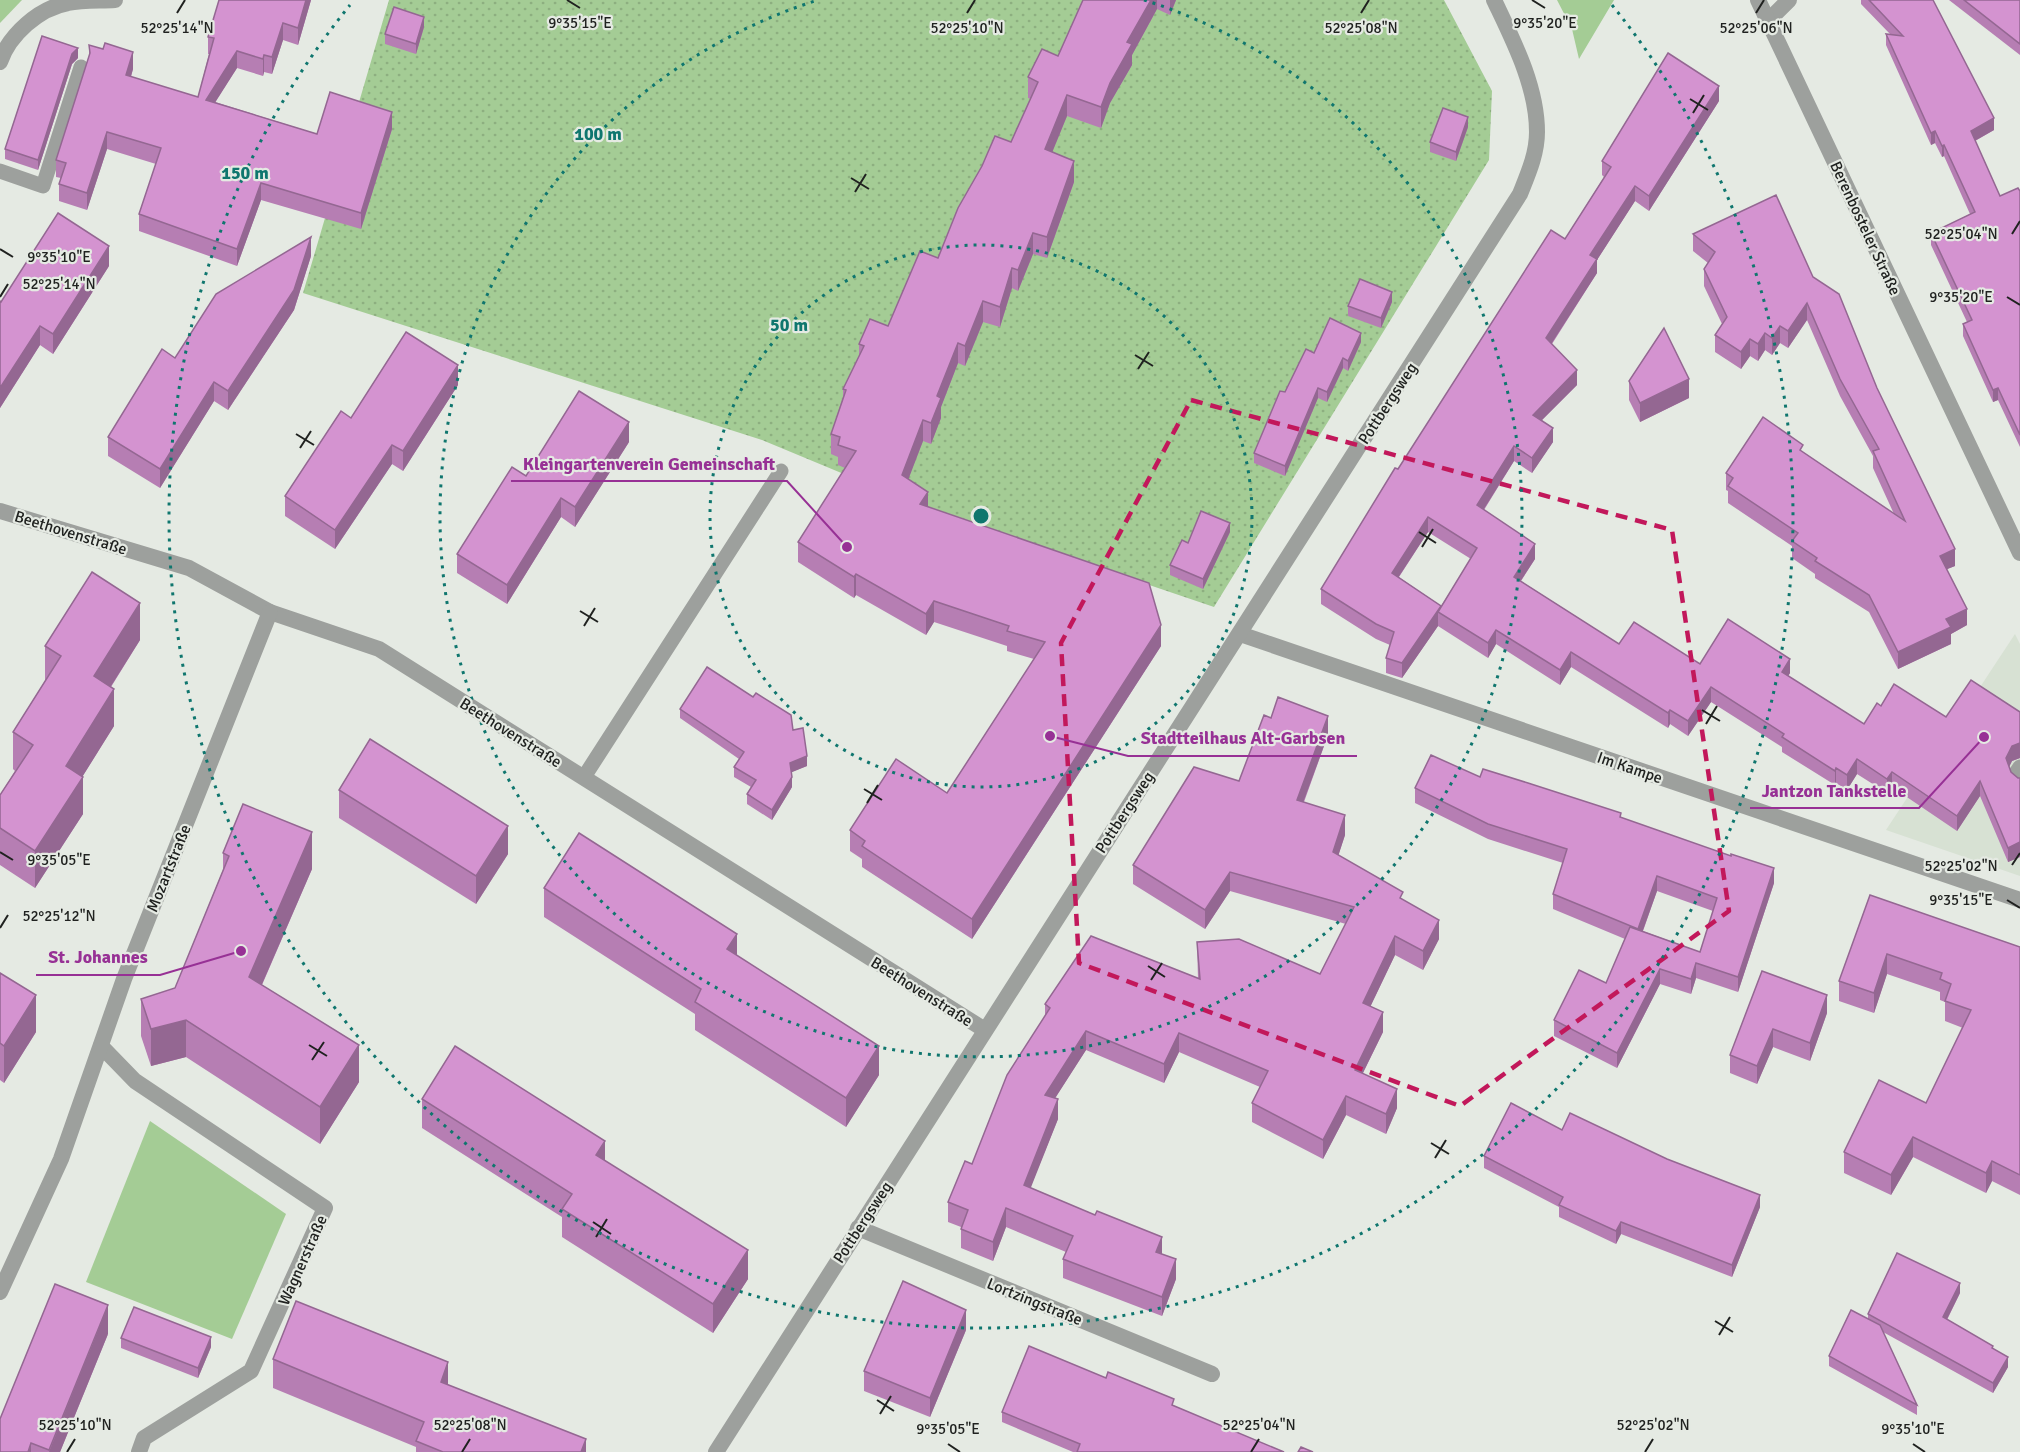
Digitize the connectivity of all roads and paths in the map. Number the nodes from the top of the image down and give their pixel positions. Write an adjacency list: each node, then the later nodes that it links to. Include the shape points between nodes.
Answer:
1 (115, 0): 6 (street, via 67,3 48,10 14,36)
2 (1494, 0): 13 (street, Pottbergsweg, via 1529,81 1537,131 1533,162 1520,194)
3 (1758, 0): 5 (street, Berenbosteler Straße)
4 (1789, 0): 5 (street)
5 (1768, 21): 11 (street, Berenbosteler Straße)
6 (0, 62)
7 (81, 67): 8 (lane, via 43,186)
8 (0, 171)
9 (781, 471): 15 (lane)
10 (0, 511): 12 (street, Beethovenstraße, via 189,568)
11 (2020, 553)
12 (270, 612): 15 (street, Beethovenstraße, via 379,649); 19 (street, Mozartstraße)
13 (1240, 634): 17 (street, Im Kampe); 18 (street, Pottbergsweg)
14 (2020, 767): 16 (lane, via 2016,773)
15 (584, 777): 18 (street, Beethovenstraße)
16 (2020, 783)
17 (2020, 900)
18 (985, 1030): 20 (street, Pottbergsweg)
19 (101, 1046): 21 (street, Mozartstraße, via 61,1159); 23 (street, Wagnerstraße, via 135,1081 325,1208 251,1371 144,1438)
20 (858, 1228): 22 (street, Lortzingstraße); 24 (street, Pottbergsweg)
21 (0, 1292)
22 (1212, 1374)
23 (139, 1452)
24 (716, 1452)

